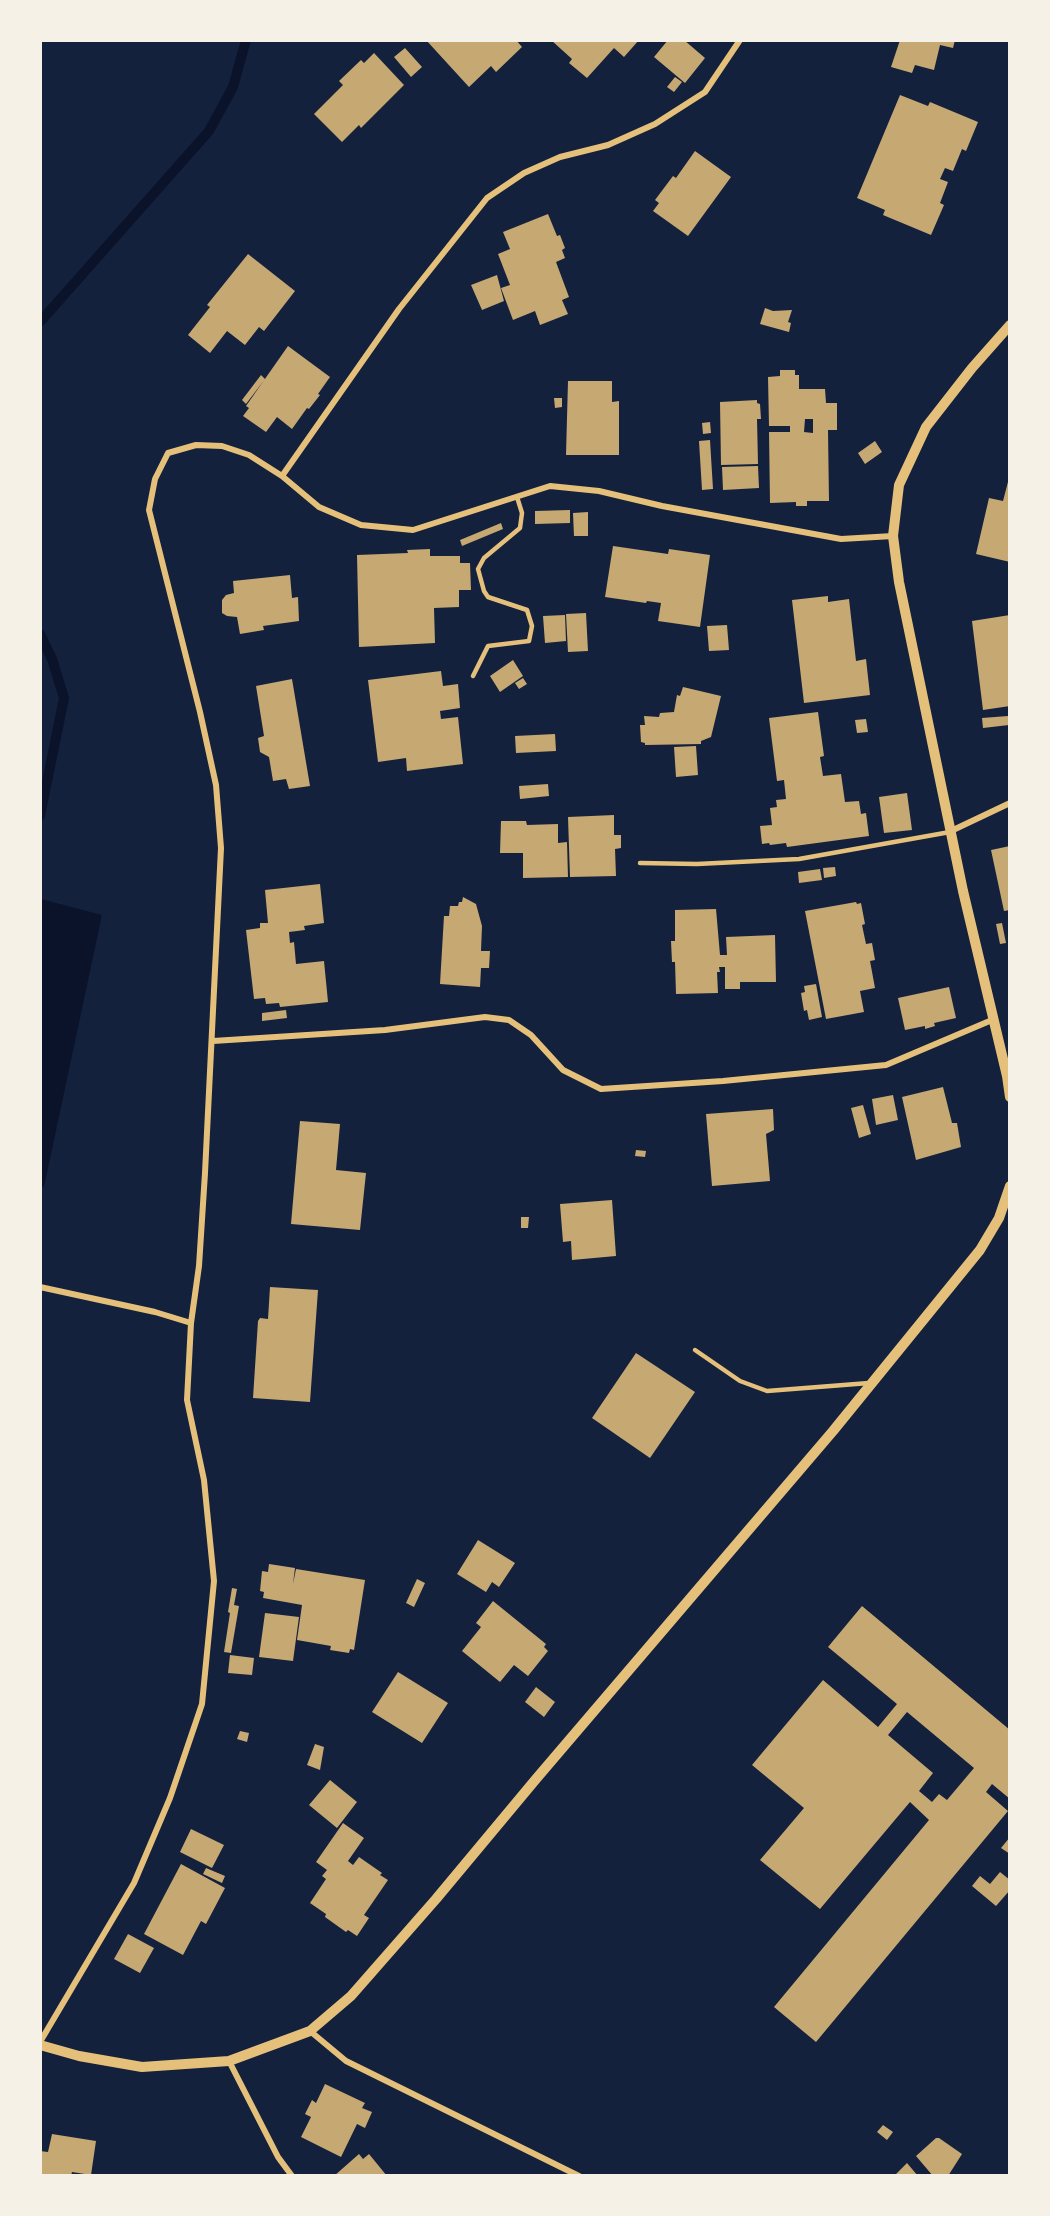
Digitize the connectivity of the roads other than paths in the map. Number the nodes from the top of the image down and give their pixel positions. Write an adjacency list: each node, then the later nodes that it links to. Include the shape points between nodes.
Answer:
1 (740, 40): 3 (street, via 705,92 655,124 608,144 560,157 524,173 487,198 399,309)
2 (1010, 326): 5 (street, via 926,427 899,485)
3 (282, 476): 4 (street, via 319,507 361,525 413,530); 11 (street, via 249,455 222,446 196,445 168,453 155,479 149,510 216,785 221,848)
4 (517, 497): 5 (street, via 550,486 599,491 841,539); 6 (lane, via 522,513 520,528 484,558 478,569 488,597 527,610 532,627 529,641 489,646)
5 (893, 536): 8 (street)
6 (473, 676)
7 (1010, 803): 8 (street)
8 (951, 831): 9 (lane, via 799,859); 10 (street)
9 (640, 863)
10 (992, 1020): 11 (street, via 886,1065 601,1089 562,1070 531,1035 509,1020 485,1017 385,1030); 12 (street)
11 (213, 1041): 16 (street, via 199,1266)
12 (1010, 1097)
13 (1010, 1186): 14 (street)
14 (1009, 1192): 18 (street, via 980,1250)
15 (40, 1287): 16 (street)
16 (191, 1323): 20 (street, via 187,1400 204,1480 214,1581 202,1704 170,1798 134,1883)
17 (695, 1350): 18 (lane, via 740,1381 767,1391)
18 (872, 1383): 19 (street, via 436,1899 351,1996)
19 (310, 2031): 21 (street); 23 (street, via 346,2061)
20 (40, 2044): 21 (street, via 142,2067)
21 (229, 2061): 22 (street, via 278,2157)
22 (292, 2175)
23 (579, 2175)

